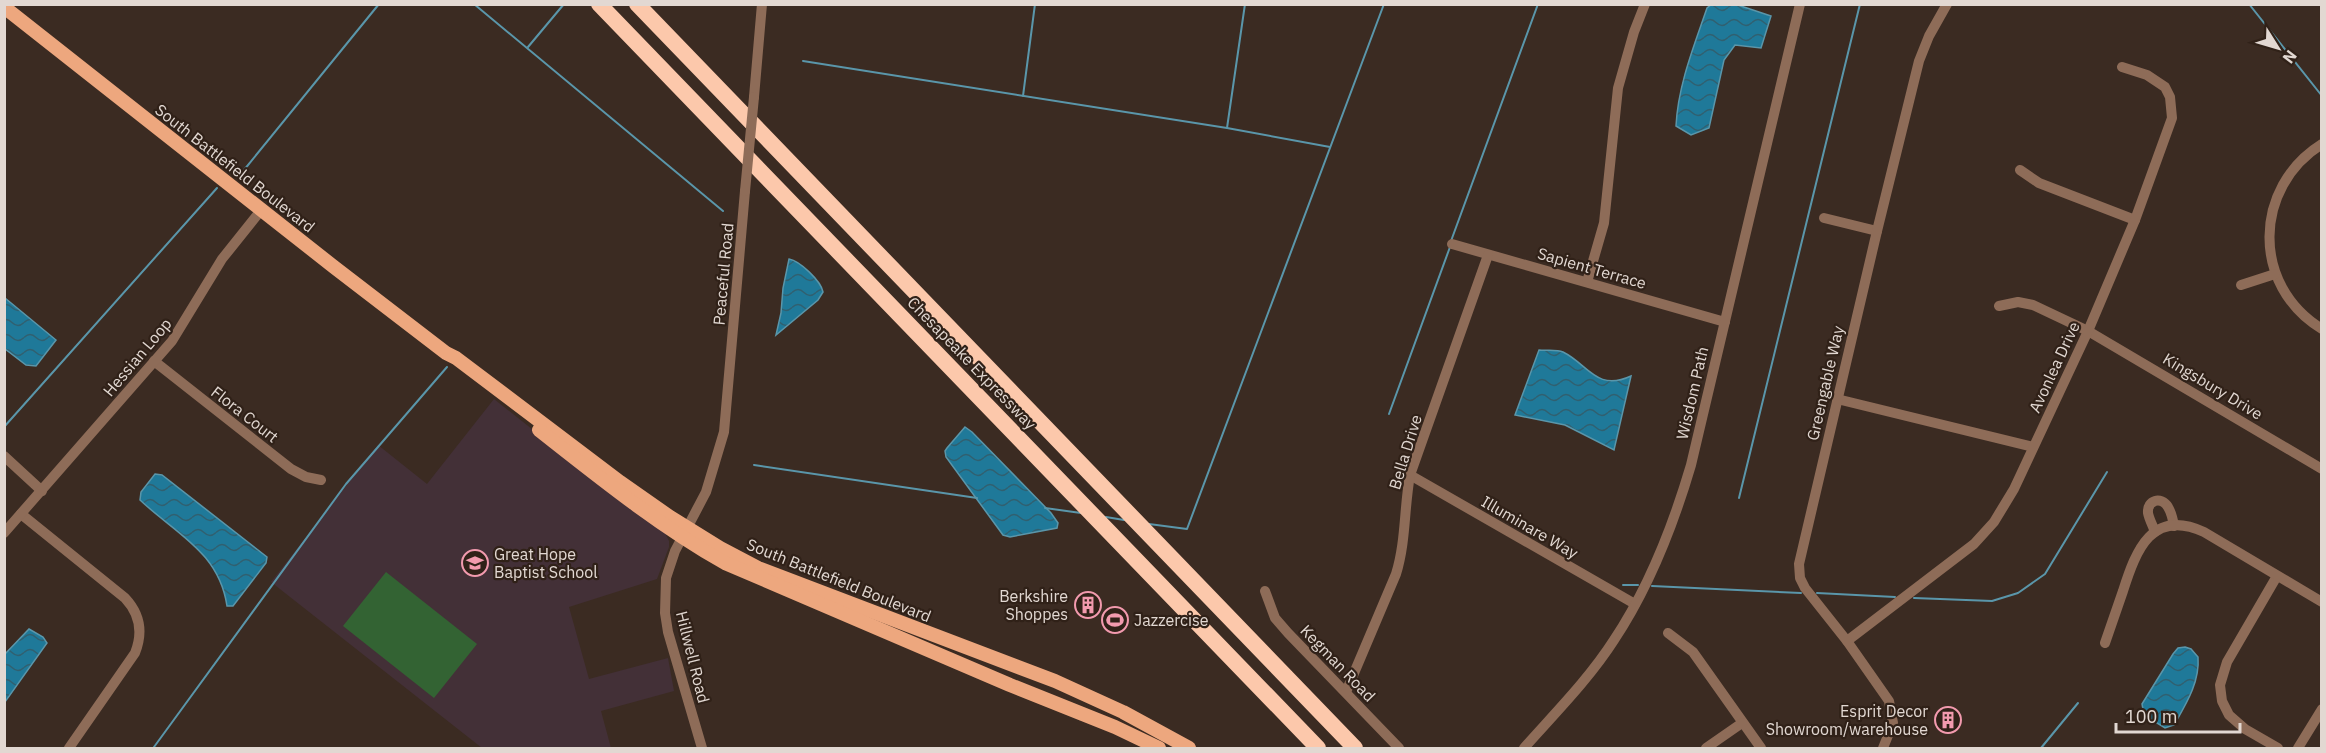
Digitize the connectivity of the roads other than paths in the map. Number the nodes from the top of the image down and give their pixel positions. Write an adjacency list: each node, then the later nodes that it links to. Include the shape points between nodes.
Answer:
1 (599, 4): 51 (highway, Chesapeake Expressway)
2 (637, 4): 52 (highway, Chesapeake Expressway)
3 (762, 4): 36 (street, Peaceful Road, bridge, via 724,432 706,492)
4 (1645, 4): 18 (street, via 1618,88 1604,223)
5 (1800, 4): 21 (street, Wisdom Path)
6 (1947, 4): 14 (street, Greengable Way, via 1919,61)
7 (4, 7): 11 (main road, South Battlefield Boulevard)
8 (2122, 67): 13 (street, Avonlea Drive, via 2157,80 2173,107)
9 (2322, 144): 17 (street, via 2299,162 2275,200 2270,219 2270,249)
10 (2020, 170): 13 (street, via 2039,183)
11 (262, 209): 24 (street, Hessian Loop, via 222,259 184,324); 36 (main road, South Battlefield Boulevard, via 606,484)
12 (1824, 218): 14 (street)
13 (2135, 220): 23 (street, Avonlea Drive)
14 (1876, 231): 25 (street, Greengable Way)
15 (1452, 244): 16 (street, Sapient Terrace)
16 (1488, 255): 18 (street, Sapient Terrace); 29 (street, Bella Drive)
17 (2276, 274): 19 (street); 22 (street, via 2298,309)
18 (1587, 282): 21 (street, Sapient Terrace)
19 (2241, 285)
20 (1999, 306): 23 (street, Kingsbury Drive, via 2018,302 2033,305)
21 (1725, 322): 40 (street, Wisdom Path, via 1680,502 1668,537)
22 (2322, 329)
23 (2088, 331): 26 (street, Avonlea Drive); 28 (street, Kingsbury Drive)
24 (154, 361): 30 (street, Flora Court, via 291,469); 31 (street, Hessian Loop)
25 (1837, 399): 26 (street); 42 (street, Greengable Way, via 1799,572 1805,588)
26 (2032, 447): 42 (street, Avonlea Drive, via 2003,509 1974,544)
27 (4, 456): 31 (street)
28 (2322, 469)
29 (1410, 475): 40 (street, Illuminare Way); 44 (street, Bella Drive, via 1402,556)
30 (321, 480)
31 (42, 491): 32 (street, Hessian Loop)
32 (21, 514): 35 (street, Hessian Loop); 47 (street, via 125,598 140,624 138,645 130,661)
33 (2175, 526): 34 (street); 34 (street, via 2168,506 2156,500 2148,512); 37 (street, via 2204,532)
34 (2155, 532): 43 (street, via 2135,554)
35 (4, 533)
36 (685, 534): 48 (street, Hillwell Road, via 666,578 665,613); 49 (main road, South Battlefield Boulevard, via 725,562 753,575); 50 (main road, South Battlefield Boulevard, via 758,568 1077,690)
37 (2277, 576): 39 (street); 58 (street, via 2227,662 2220,686 2229,716)
38 (1265, 591): 44 (street, Kegman Road, via 1275,618)
39 (2322, 602)
40 (1635, 604): 54 (street, Wisdom Path, via 1594,668)
41 (1668, 633): 46 (street, via 1693,652)
42 (1847, 641): 57 (street, Greengable Way, via 1889,701 1893,723)
43 (2105, 643)
44 (1346, 692): 53 (street, Kegman Road)
45 (2322, 709): 59 (street)
46 (1742, 723): 55 (street); 56 (street)
47 (69, 748)
48 (702, 748)
49 (1159, 748)
50 (1189, 748)
51 (1318, 748)
52 (1355, 748)
53 (1399, 748)
54 (1524, 748)
55 (1706, 748)
56 (1761, 748)
57 (1883, 748)
58 (2278, 748)
59 (2298, 748)

